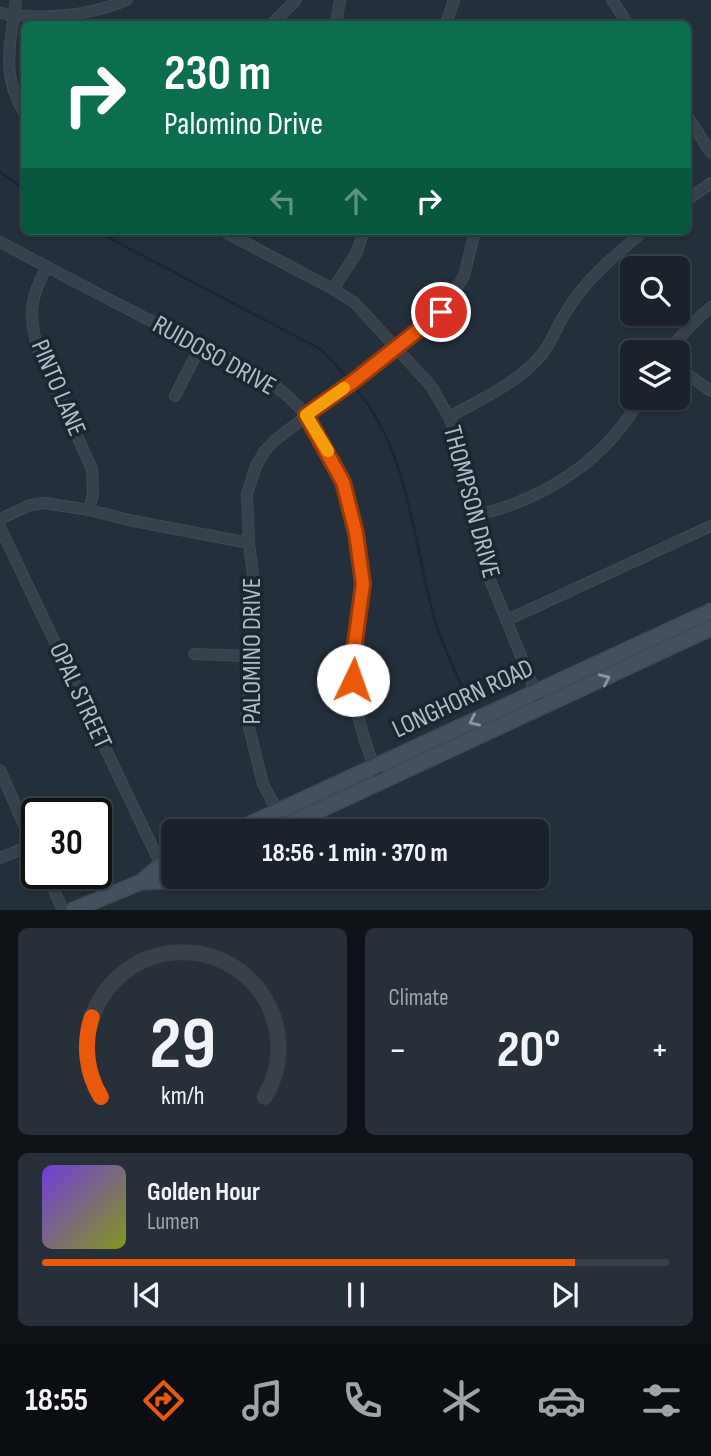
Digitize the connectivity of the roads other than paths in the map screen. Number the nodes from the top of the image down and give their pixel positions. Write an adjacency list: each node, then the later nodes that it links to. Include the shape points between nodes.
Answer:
1 (16, 0): 8 (street)
2 (127, 0): 8 (street, via 75,15)
3 (296, 0): 9 (street)
4 (340, 0): 10 (street)
5 (454, 0): 11 (street)
6 (612, 0): 12 (street)
7 (0, 13): 8 (street)
8 (14, 15): 13 (street, via 7,69)
9 (275, 21)
10 (336, 21)
11 (447, 21)
12 (626, 21)
13 (21, 106)
14 (691, 122): 15 (street)
15 (711, 153)
16 (711, 183): 17 (street)
17 (691, 197)
18 (231, 235): 24 (street, THOMPSON DRIVE)
19 (363, 235): 24 (street)
20 (474, 235): 28 (street, PALOMINO DRIVE, via 468,263 449,302)
21 (639, 235): 34 (street, via 582,289 537,361 517,378)
22 (0, 242): 23 (street, RUIDOSO DRIVE)
23 (47, 267): 27 (street, RUIDOSO DRIVE); 35 (street, PINTO LANE, via 32,302 33,334 92,469)
24 (333, 289): 28 (street, THOMPSON DRIVE, via 355,303)
25 (711, 307): 26 (street)
26 (677, 340)
27 (201, 345): 31 (street); 33 (street, RUIDOSO DRIVE, via 253,372 292,399)
28 (396, 349): 33 (street, PALOMINO DRIVE); 34 (street, THOMPSON DRIVE, via 431,386)
29 (690, 376): 30 (street)
30 (711, 391)
31 (175, 396)
32 (632, 410): 36 (street, via 611,441 572,474 529,499)
33 (306, 415): 40 (street, PALOMINO DRIVE, via 274,441 256,466 247,494); 48 (street, RUIDOSO DRIVE, via 343,482 356,533 363,584 353,680)
34 (449, 417): 36 (street, THOMPSON DRIVE, via 459,442)
35 (89, 510): 37 (street, via 45,503); 40 (street)
36 (474, 516): 42 (street, THOMPSON DRIVE, via 488,575)
37 (0, 519)
38 (711, 526): 42 (street)
39 (0, 527): 56 (street, OPAL STREET)
40 (249, 543): 45 (street, PALOMINO DRIVE, via 256,599)
41 (711, 611): 46 (main road, LONGHORN ROAD)
42 (508, 620): 46 (street, THOMPSON DRIVE)
43 (711, 628): 47 (main road, LONGHORN ROAD, one-way to 43)
44 (194, 654): 45 (street)
45 (248, 656): 51 (street, PALOMINO DRIVE, via 246,715 263,784)
46 (536, 692): 47 (street, THOMPSON DRIVE); 48 (main road, LONGHORN ROAD, one-way to 48)
47 (543, 708): 50 (main road, LONGHORN ROAD)
48 (374, 767): 50 (street, RUIDOSO DRIVE); 51 (main road, LONGHORN ROAD)
49 (0, 771): 55 (street)
50 (382, 782): 54 (main road, LONGHORN ROAD)
51 (278, 812): 52 (main road, LONGHORN ROAD); 53 (street, PALOMINO DRIVE)
52 (262, 819)
53 (278, 819)
54 (301, 819)
55 (21, 820)
56 (161, 850)
57 (21, 853): 58 (street)
58 (0, 858)
59 (161, 867): 61 (main road)
60 (161, 881): 61 (main road)
61 (141, 882): 64 (main road)
62 (53, 889): 63 (street)
63 (63, 910)
64 (73, 910)

